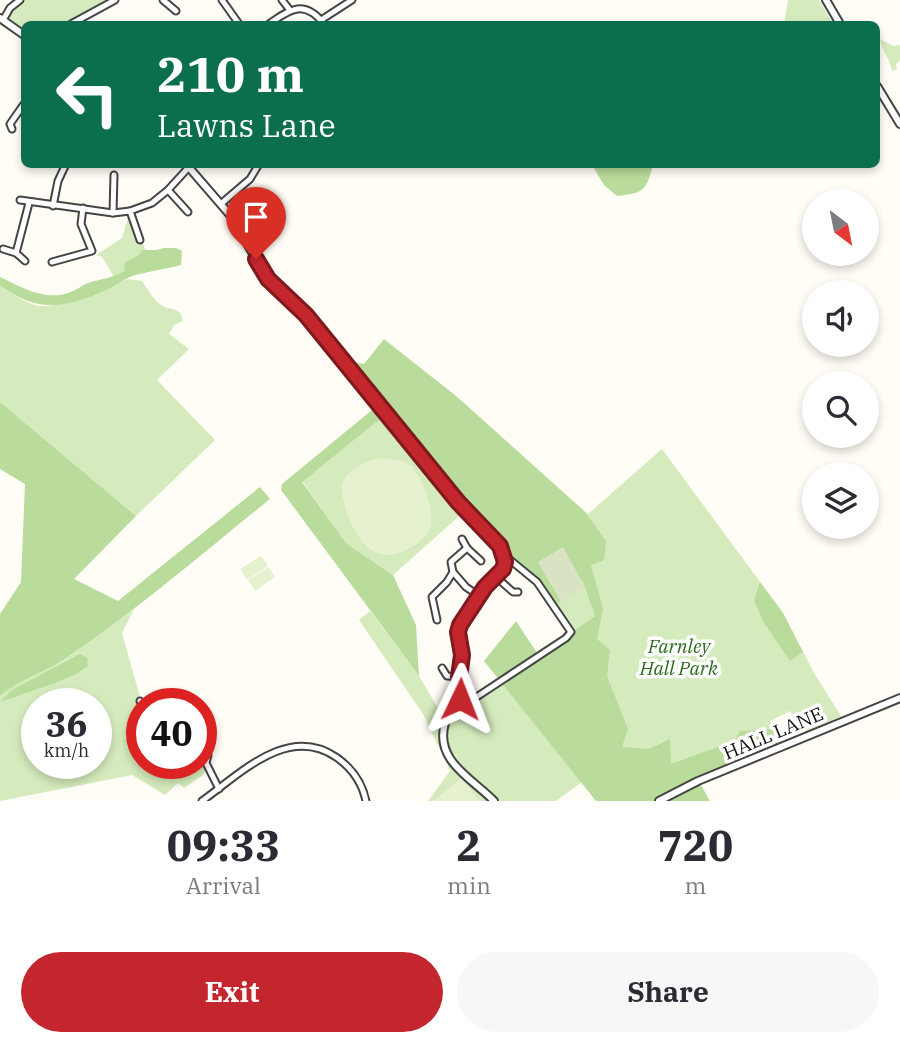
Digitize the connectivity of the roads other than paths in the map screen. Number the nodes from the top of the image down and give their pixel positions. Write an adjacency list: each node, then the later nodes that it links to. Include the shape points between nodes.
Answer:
1 (19, 0): 10 (street)
2 (115, 0): 11 (street)
3 (163, 0): 9 (street)
4 (222, 0): 12 (street)
5 (282, 0): 8 (street)
6 (352, 0): 15 (street)
7 (826, 0): 16 (street)
8 (289, 9): 13 (street); 14 (street, via 306,6)
9 (176, 11)
10 (2, 19): 17 (street)
11 (76, 21)
12 (237, 21)
13 (274, 21)
14 (322, 21)
15 (324, 21)
16 (838, 21)
17 (21, 33)
18 (880, 91): 20 (street)
19 (21, 108): 21 (street, via 10,124)
20 (900, 124)
21 (12, 129)
22 (64, 168): 31 (street)
23 (185, 168): 27 (street)
24 (189, 168): 30 (street)
25 (257, 168): 30 (street)
26 (114, 176): 35 (street)
27 (168, 190): 33 (street, via 152,203); 34 (street)
28 (20, 200): 29 (street)
29 (29, 203): 31 (street); 38 (street)
30 (222, 203): 43 (street, via 268,279 318,329)
31 (53, 206): 32 (street)
32 (83, 208): 35 (street); 40 (street, via 81,224 92,251)
33 (130, 211): 35 (street); 36 (street)
34 (185, 212)
35 (113, 213)
36 (140, 240)
37 (3, 249): 38 (street)
38 (16, 253): 39 (street)
39 (25, 261)
40 (52, 262)
41 (462, 539): 42 (street)
42 (467, 548): 44 (street); 45 (street, via 451,562)
43 (504, 555): 46 (street); 53 (street, via 537,582 571,632 472,700)
44 (481, 561)
45 (453, 572): 47 (street); 49 (street, via 432,597)
46 (496, 577): 47 (street); 48 (street, via 516,592)
47 (479, 596): 51 (street, via 458,632)
48 (509, 599)
49 (437, 620)
50 (442, 668): 51 (street, via 447,676)
51 (459, 677): 53 (street)
52 (900, 698): 59 (street, HALL LANE)
53 (460, 699): 58 (street, via 445,721 445,749 453,765)
54 (214, 779): 55 (street)
55 (219, 789): 56 (street); 57 (street, via 270,754 310,746 328,752 351,769)
56 (202, 801)
57 (366, 801)
58 (494, 801)
59 (659, 801)

